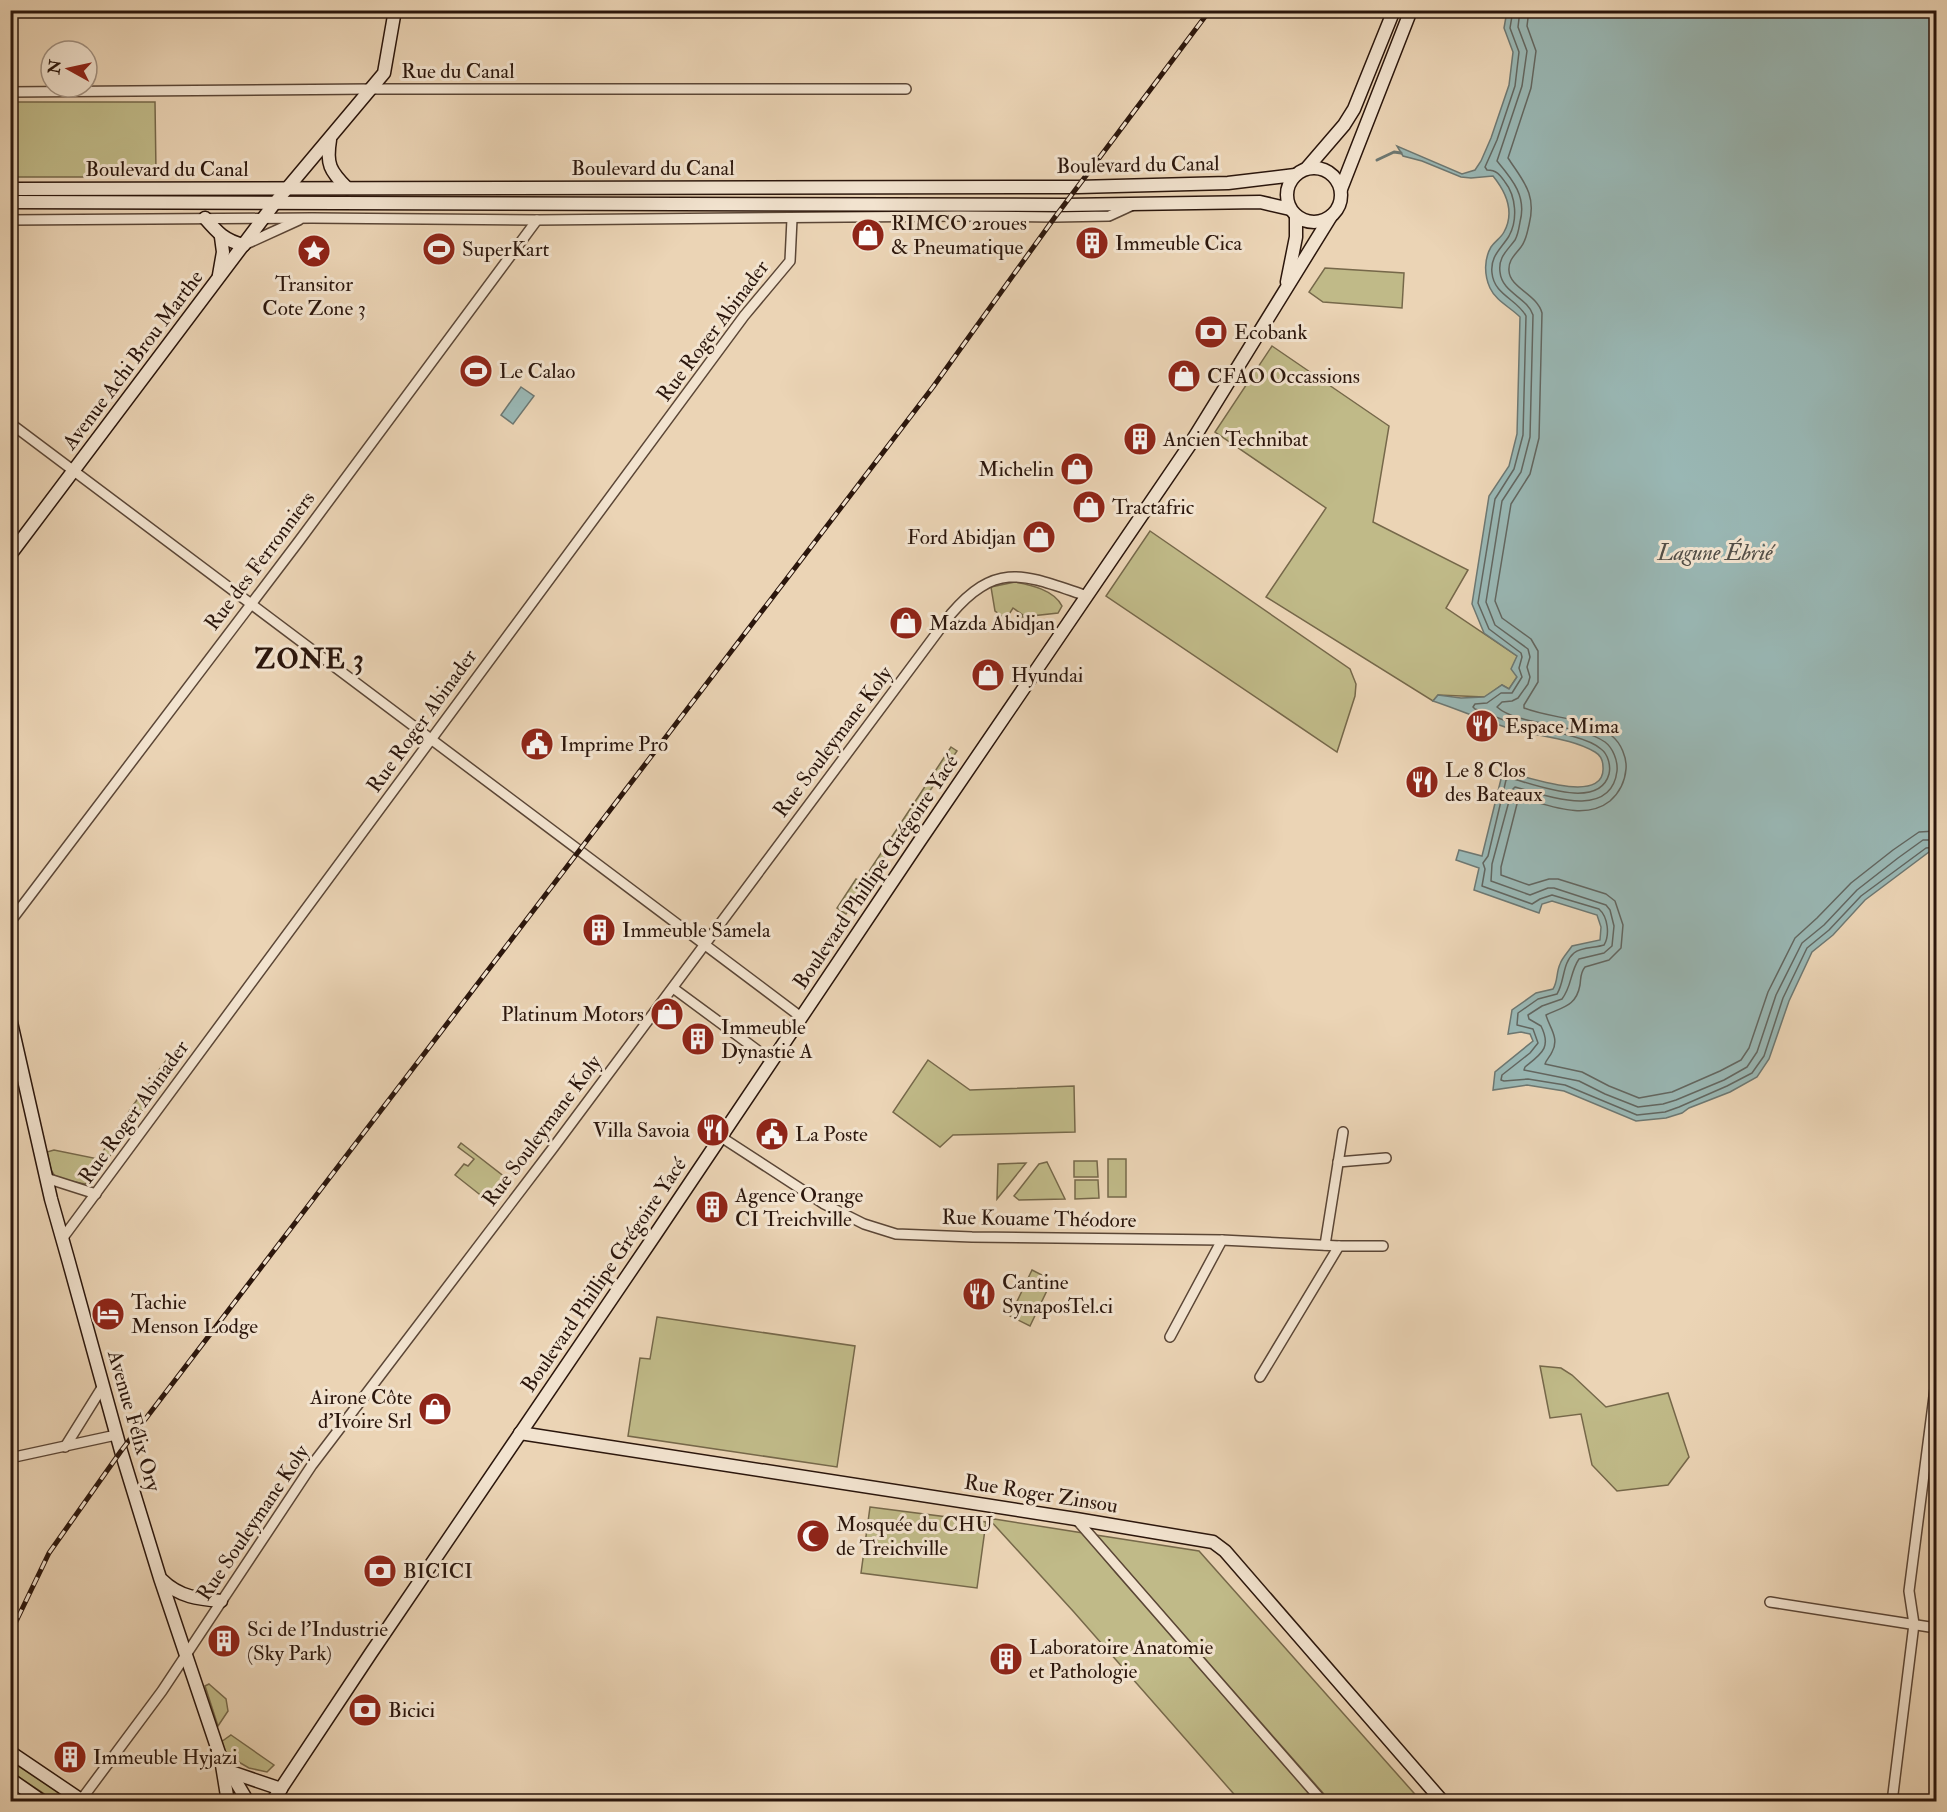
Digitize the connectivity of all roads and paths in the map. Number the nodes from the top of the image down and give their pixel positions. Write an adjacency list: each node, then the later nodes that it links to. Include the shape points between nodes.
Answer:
1 (395, 10): 4 (main road, Avenue Achi Brou Marthe, via 384,73)
2 (1394, 10): 8 (main road, via 1354,109)
3 (1412, 10): 13 (main road)
4 (371, 89): 5 (street, Rue du Canal); 6 (street, Rue du Canal); 7 (main road, Avenue Achi Brou Marthe)
5 (906, 89)
6 (10, 92)
7 (330, 140): 10 (main road, Avenue Achi Brou Marthe); 11 (main road, via 329,166)
8 (1307, 168): 9 (main road); 13 (main road, via 1324,169)
9 (1295, 175): 11 (main road, Boulevard du Canal, via 1228,183 1078,187); 17 (main road, via 1287,191)
10 (287, 188): 11 (main road, Boulevard du Canal); 12 (main road, Boulevard du Canal); 16 (main road, Avenue Achi Brou Marthe)
11 (347, 188)
12 (10, 189)
13 (1341, 189): 18 (main road, via 1340,204)
14 (10, 202): 16 (main road, Boulevard du Canal)
15 (1138, 203): 16 (main road, Boulevard du Canal); 17 (main road, Boulevard du Canal, via 1260,202); 22 (street, Boulevard du Canal, via 1107,216)
16 (274, 204): 20 (main road, Avenue Achi Brou Marthe)
17 (1293, 212): 18 (main road, via 1302,220 1317,222); 28 (main road, Boulevard Phillipe Grégoire Yacé, via 1296,237)
18 (1331, 216): 28 (main road, Boulevard Phillipe Grégoire Yacé)
19 (205, 218): 20 (street, Boulevard du Canal); 23 (street, Boulevard du Canal); 25 (main road)
20 (263, 218): 21 (street, Boulevard du Canal); 26 (main road, Avenue Achi Brou Marthe)
21 (304, 218): 24 (street, Boulevard du Canal); 26 (street)
22 (792, 219): 24 (street, Boulevard du Canal); 34 (street, Rue Roger Abinader, via 790,261 744,316)
23 (10, 220)
24 (537, 220): 33 (street, Rue des Ferronniers)
25 (221, 237): 26 (main road); 27 (main road)
26 (244, 245): 27 (main road, Avenue Achi Brou Marthe)
27 (218, 279): 30 (main road, Avenue Achi Brou Marthe)
28 (1284, 292): 32 (main road, Boulevard Phillipe Grégoire Yacé, via 1189,446)
29 (10, 423): 30 (street)
30 (74, 470): 31 (main road, Avenue Achi Brou Marthe); 33 (street)
31 (10, 555)
32 (1088, 596): 36 (street, Rue Souleymane Koly, via 1015,575 985,583 966,596); 38 (main road, Boulevard Phillipe Grégoire Yacé)
33 (251, 603): 34 (street); 35 (street, Rue des Ferronniers)
34 (432, 739): 36 (street); 46 (street, Rue Roger Abinader)
35 (10, 922)
36 (705, 945): 37 (street, Rue Souleymane Koly); 38 (street)
37 (673, 988): 40 (street); 62 (street, Rue Souleymane Koly, via 312,1465)
38 (801, 1017): 40 (main road, Boulevard Phillipe Grégoire Yacé)
39 (10, 1018): 45 (main road, Avenue Félix Ory)
40 (772, 1061): 42 (main road, Boulevard Phillipe Grégoire Yacé)
41 (1343, 1132): 44 (street)
42 (721, 1137): 48 (street, Rue Kouame Théodore, via 824,1204 896,1234); 56 (main road, Boulevard Phillipe Grégoire Yacé)
43 (1386, 1158): 44 (street)
44 (1338, 1162): 49 (street)
45 (46, 1178): 46 (street); 47 (main road, Avenue Félix Ory)
46 (96, 1194): 47 (street, Rue Roger Abinader)
47 (62, 1239): 55 (main road, Avenue Félix Ory)
48 (1222, 1240): 49 (street, Rue Kouame Théodore); 52 (street)
49 (1325, 1245): 50 (street, Rue Kouame Théodore)
50 (1339, 1246): 51 (street, Rue Kouame Théodore); 53 (street)
51 (1383, 1246)
52 (1170, 1337)
53 (1260, 1377)
54 (1936, 1381): 64 (street, via 1909,1591)
55 (103, 1386): 57 (main road, Avenue Félix Ory); 58 (street)
56 (520, 1433): 60 (main road, Rue Roger Zinsou); 71 (main road, Boulevard Phillipe Grégoire Yacé, via 370,1653)
57 (116, 1435): 58 (street); 61 (main road, Avenue Félix Ory)
58 (65, 1447): 59 (street)
59 (10, 1458)
60 (1076, 1519): 77 (street); 78 (main road, Rue Roger Zinsou, via 1200,1539 1225,1551)
61 (160, 1578): 62 (main road, via 180,1593); 66 (main road, Avenue Félix Ory)
62 (221, 1601): 66 (street, Rue Souleymane Koly)
63 (1770, 1602): 64 (street)
64 (1914, 1624): 65 (street); 79 (street)
65 (1936, 1628)
66 (185, 1655): 68 (main road, Avenue Félix Ory); 72 (street, Rue Souleymane Koly)
67 (10, 1752): 72 (main road)
68 (220, 1760): 69 (main road, Avenue Félix Ory); 74 (main road, Avenue Félix Ory)
69 (231, 1772): 71 (main road); 75 (main road, Avenue Félix Ory)
70 (10, 1779): 73 (main road)
71 (281, 1795): 76 (main road, Boulevard Phillipe Grégoire Yacé)
72 (82, 1801)
73 (44, 1802)
74 (228, 1802)
75 (248, 1802)
76 (272, 1802)
77 (1323, 1802)
78 (1443, 1802)
79 (1892, 1802)

